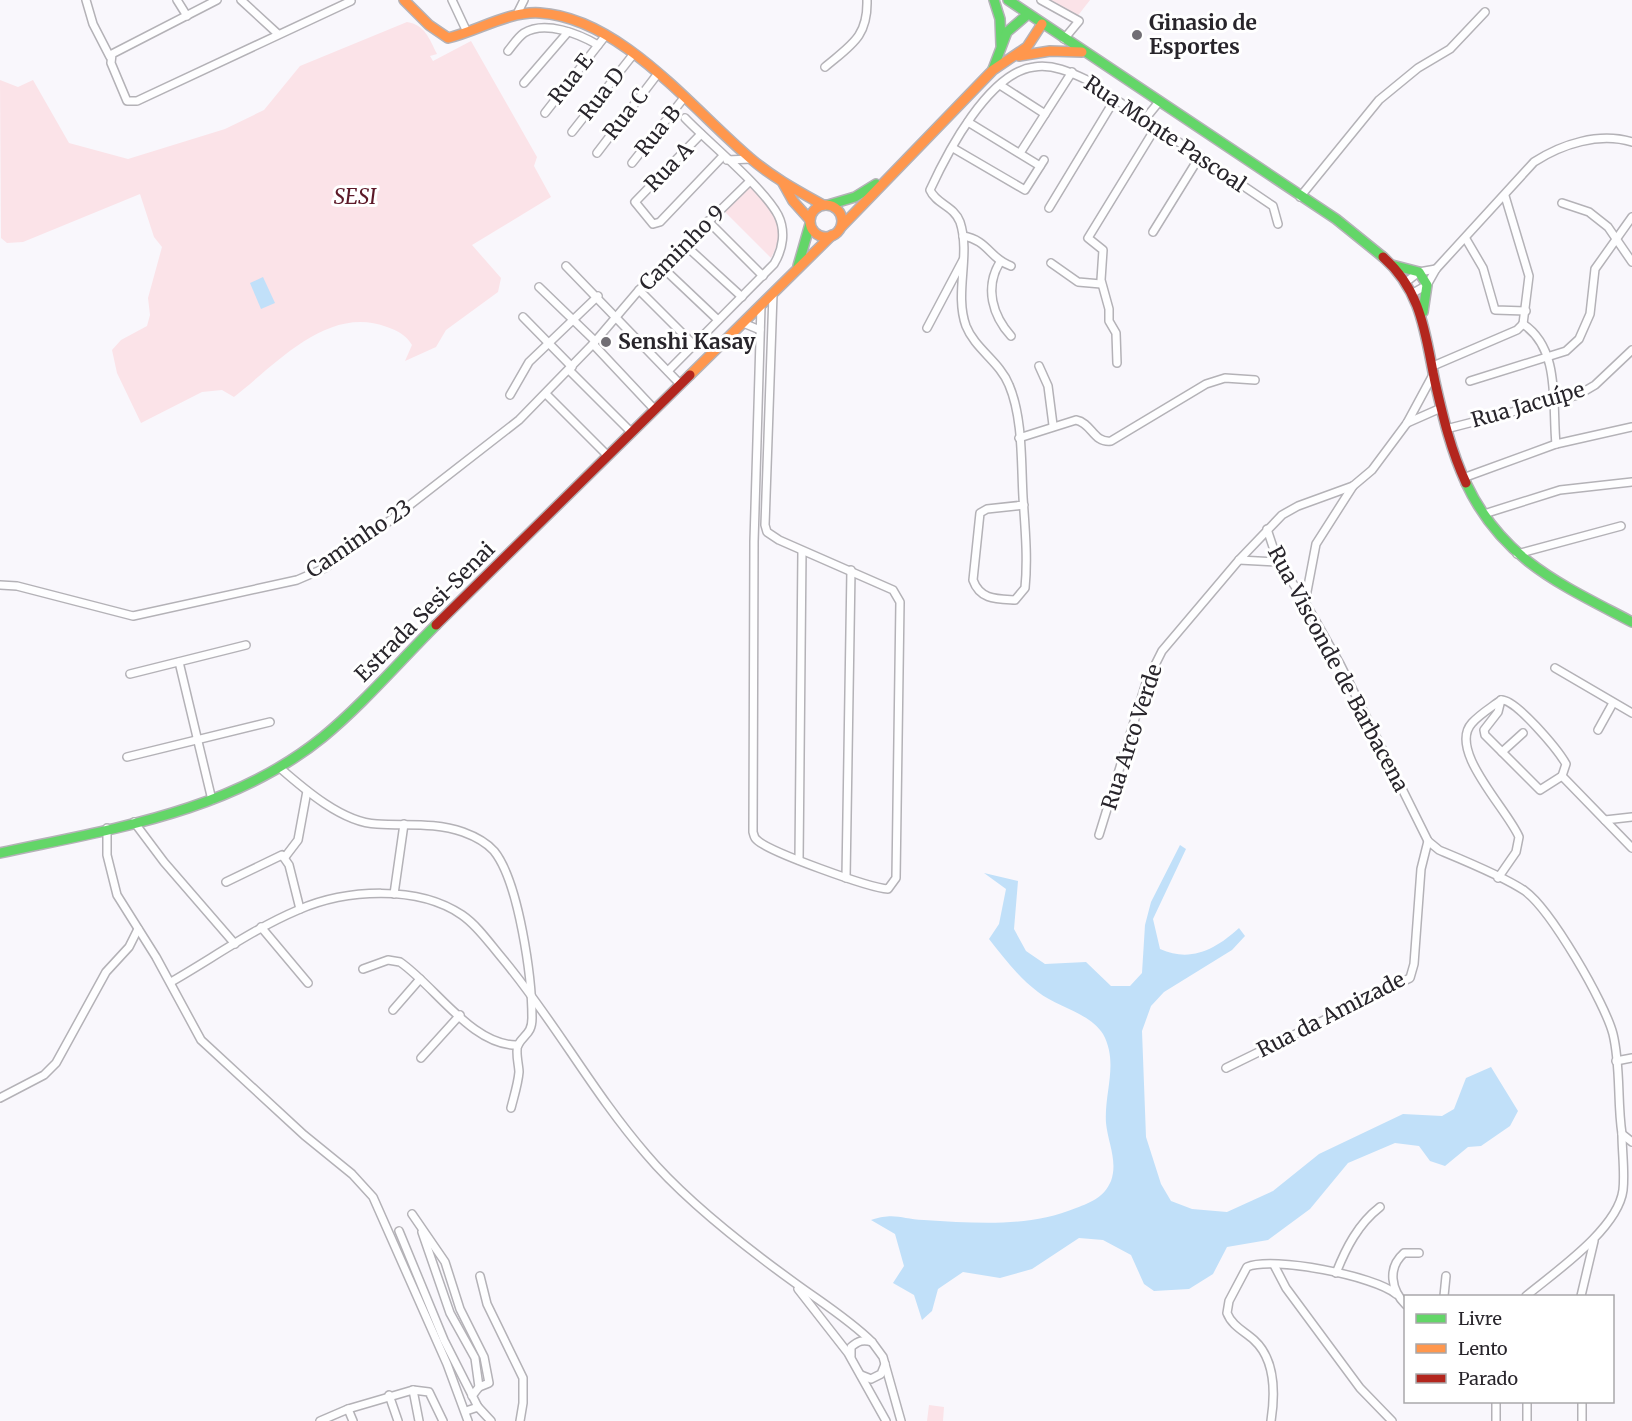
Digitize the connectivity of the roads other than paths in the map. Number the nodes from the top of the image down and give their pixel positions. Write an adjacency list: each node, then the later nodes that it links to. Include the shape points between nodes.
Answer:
1 (86, 0): 28 (street)
2 (177, 0): 16 (street)
3 (217, 0): 16 (street)
4 (241, 0): 20 (street)
5 (353, 0): 20 (street)
6 (404, 0): 18 (street, via 448,38)
7 (452, 0): 18 (street)
8 (524, 0): 14 (street)
9 (867, 0): 30 (street, via 864,28 857,40)
10 (994, 0): 24 (street)
11 (1008, 0): 15 (street)
12 (1041, 0): 22 (street, via 1079,21)
13 (1485, 12): 59 (street, via 1450,49 1378,100)
14 (517, 14): 18 (street); 21 (street, via 556,15)
15 (1028, 14): 17 (street); 24 (street, via 1007,33)
16 (187, 16): 28 (street)
17 (1042, 24): 22 (street); 29 (street, via 1027,47)
18 (467, 32)
19 (568, 32): 23 (street, Rua E); 25 (street, Rua E, via 530,31); 34 (street)
20 (278, 34): 28 (street, via 137,101 125,98)
21 (606, 35): 23 (street, Rua E); 27 (street)
22 (1064, 39): 26 (street)
23 (598, 45): 39 (street, Rua E)
24 (1002, 50): 31 (street)
25 (508, 51)
26 (1082, 52): 29 (street, via 1050,51); 38 (street)
27 (632, 56): 33 (street); 45 (street, Rua D)
28 (110, 57)
29 (1011, 58): 31 (street)
30 (825, 67)
31 (993, 70): 55 (street)
32 (1072, 72): 35 (street, Rua Monte Pascoal, via 1036,66 1019,71); 37 (street, Rua Monte Pascoal); 40 (street)
33 (656, 76): 36 (street); 49 (street, Rua C)
34 (524, 83)
35 (1000, 85): 40 (street); 43 (street, Rua Monte Pascoal)
36 (683, 99): 53 (street); 54 (street, Rua B)
37 (1115, 99): 42 (street, Rua Monte Pascoal); 62 (street)
38 (1158, 103): 42 (street); 59 (street)
39 (545, 113)
40 (1045, 114): 50 (street)
41 (685, 118): 46 (street)
42 (1146, 119): 44 (street, Rua Monte Pascoal)
43 (968, 122): 48 (street, Rua Monte Pascoal); 50 (street)
44 (1156, 127): 51 (street, Rua Monte Pascoal); 87 (street, via 1088,238 1103,250)
45 (572, 132)
46 (700, 134): 52 (street); 52 (street, Rua A, via 635,204 652,224 660,222)
47 (1632, 142): 58 (street, via 1623,139 1569,144 1554,150 1534,162)
48 (953, 148): 50 (street, via 1024,190 1042,163); 70 (street, Rua Monte Pascoal, via 930,192 956,213)
49 (597, 153)
50 (1020, 153)
51 (1200, 156): 66 (street, Rua Monte Pascoal, via 1273,206); 68 (street)
52 (725, 158): 53 (street); 56 (street)
53 (751, 159): 57 (street)
54 (632, 163)
55 (886, 178): 61 (street, via 855,196); 67 (street)
56 (749, 182): 64 (street, Caminho 9); 85 (street, via 778,216 783,236 779,255)
57 (783, 183): 61 (street); 65 (street)
58 (1505, 196): 72 (street); 96 (street, via 1529,276)
59 (1300, 197): 78 (street)
60 (1562, 203): 71 (street, via 1593,214)
61 (825, 205): 65 (street, via 815,209); 67 (street, via 840,213)
62 (1049, 208)
63 (1632, 217): 71 (street, Rua Jacuípe)
64 (708, 221): 73 (street, Caminho 9); 85 (street)
65 (810, 222): 69 (street, via 819,235); 82 (street, Estrada Sesi-Senai)
66 (1278, 224)
67 (841, 226): 69 (street)
68 (1153, 232)
69 (832, 235): 82 (street, Estrada Sesi-Senai)
70 (963, 236): 74 (street, Rua Monte Pascoal); 75 (street, via 984,243)
71 (1618, 238): 76 (street); 111 (street, Rua Jacuípe, via 1593,273 1590,314 1579,339 1566,351)
72 (1466, 239): 83 (street); 96 (street, via 1483,268 1495,310)
73 (685, 245): 81 (street, Caminho 9); 94 (street)
74 (963, 260): 104 (street); 130 (street, Rua Monte Pascoal, via 967,327 1009,384)
75 (1000, 262): 80 (street); 106 (street, via 993,281 993,309)
76 (1632, 262)
77 (1051, 263): 87 (street, via 1078,282)
78 (1391, 264): 84 (street); 86 (street)
79 (566, 266): 93 (street)
80 (1011, 266)
81 (662, 267): 90 (street, Caminho 9); 100 (street)
82 (798, 268): 92 (street, Estrada Sesi-Senai)
83 (1436, 269): 84 (street); 88 (street)
84 (1419, 272): 86 (street); 88 (street)
85 (763, 276): 94 (street)
86 (1407, 282): 91 (street)
87 (1101, 284): 112 (street, via 1109,321 1116,333)
88 (1426, 285): 91 (street); 97 (street)
89 (539, 287): 101 (street)
90 (639, 290): 98 (street, Caminho 9); 109 (street)
91 (1413, 293): 97 (street)
92 (773, 294): 95 (street, Estrada Sesi-Senai); 141 (street, via 763,519)
93 (598, 296): 98 (street); 101 (street)
94 (742, 297): 100 (street)
95 (761, 306): 102 (street, Estrada Sesi-Senai); 105 (street)
96 (1526, 311): 103 (street)
97 (1422, 314): 115 (street)
98 (616, 316): 108 (street, Caminho 23); 116 (street)
99 (523, 317): 107 (street)
100 (718, 320): 109 (street)
101 (574, 321): 107 (street); 108 (street)
102 (743, 323): 105 (street); 119 (street, Estrada Sesi-Senai)
103 (1523, 324): 111 (street, via 1535,333); 115 (street)
104 (927, 328)
105 (760, 330): 140 (street)
106 (1011, 336)
107 (550, 343): 114 (street); 121 (street, via 529,362)
108 (594, 343): 114 (street, Caminho 23); 124 (street)
109 (694, 345): 116 (street)
110 (1632, 350): 122 (street, Rua Jacuípe, via 1596,385)
111 (1547, 358): 118 (street, Rua Jacuípe); 122 (street)
112 (1117, 363)
113 (1039, 366): 126 (street, via 1047,386)
114 (571, 368): 120 (street, Caminho 23); 129 (street)
115 (1433, 370): 123 (street); 125 (street)
116 (668, 371): 119 (street)
117 (1255, 380): 126 (street, via 1225,378 1206,384 1111,441 1098,439 1082,421)
118 (1470, 381)
119 (680, 384): 124 (street, Estrada Sesi-Senai)
120 (546, 393): 132 (street); 147 (street, Caminho 23, via 500,436 386,524 325,568 297,580 133,616)
121 (510, 395)
122 (1554, 401): 128 (street, Rua Jacuípe); 131 (street)
123 (1441, 408): 125 (street); 128 (street)
124 (655, 410): 129 (street, Estrada Sesi-Senai)
125 (1407, 423): 135 (street, via 1374,468)
126 (1053, 425): 130 (street)
127 (1632, 427): 131 (street)
128 (1446, 429): 133 (street)
129 (632, 433): 132 (street, Estrada Sesi-Senai)
130 (1019, 438): 136 (street, Rua Monte Pascoal)
131 (1557, 444): 133 (street)
132 (608, 456): 163 (street, Estrada Sesi-Senai, via 338,724)
133 (1463, 478): 137 (street)
134 (1632, 482): 137 (street, via 1560,490)
135 (1353, 486): 139 (street, Rua Arco Verde, via 1298,506); 148 (street, via 1316,544)
136 (1024, 505): 136 (street, Rua Monte Pascoal, via 1023,594 1015,600 981,594 974,585 973,574 980,513)
137 (1484, 514): 143 (street)
138 (1621, 526): 143 (street)
139 (1267, 529): 144 (street, Rua Arco Verde); 145 (street, Rua Visconde de Barbacena)
140 (754, 531): 141 (street); 177 (street, via 753,832 757,841)
141 (768, 532): 142 (street)
142 (802, 551): 146 (street); 177 (street)
143 (1517, 554): 149 (street)
144 (1239, 560): 145 (street); 172 (street, Rua Arco Verde, via 1156,660)
145 (1278, 562): 148 (street, Rua Visconde de Barbacena)
146 (851, 570): 178 (street); 178 (street, via 896,592 900,602 897,842 896,882 891,887 882,889)
147 (0, 585)
148 (1305, 602): 173 (street, Rua Visconde de Barbacena)
149 (1632, 622)
150 (246, 645): 151 (street)
151 (178, 662): 153 (street); 160 (street)
152 (1555, 668): 155 (street)
153 (130, 675)
154 (1501, 700): 161 (street, via 1498,712 1483,733); 164 (street, via 1515,704 1559,754 1566,764); 179 (street, via 1471,724 1466,740 1469,758 1519,837 1516,852)
155 (1613, 703): 156 (street); 158 (street)
156 (1632, 713)
157 (270, 722): 160 (street)
158 (1598, 730)
159 (1523, 733): 161 (street)
160 (198, 741): 162 (street); 166 (street)
161 (1502, 752): 164 (street, via 1540,790)
162 (127, 757)
163 (280, 768): 165 (street); 166 (street, Estrada Sesi-Senai)
164 (1562, 776): 168 (street)
165 (307, 791): 170 (street, via 329,806 370,823); 176 (street, via 298,840)
166 (212, 800): 169 (street, Estrada Sesi-Senai)
167 (1632, 818): 168 (street)
168 (1605, 820): 174 (street)
169 (134, 822): 171 (street, Estrada Sesi-Senai); 185 (street)
170 (404, 824): 181 (street); 190 (street, via 461,831 493,850 521,923)
171 (107, 828): 175 (street, Estrada Sesi-Senai); 184 (street, via 112,881)
172 (1099, 835)
173 (1428, 840): 179 (street, via 1439,850); 197 (street, Rua da Amizade, via 1421,869 1410,978)
174 (1632, 848)
175 (0, 854)
176 (285, 857): 180 (street, via 278,856); 182 (street)
177 (799, 860): 178 (street)
178 (846, 878)
179 (1498, 878): 196 (street, via 1534,898 1564,940 1609,1024)
180 (226, 882)
181 (394, 894): 182 (street, via 354,896); 190 (street, via 432,900 464,916)
182 (300, 909): 183 (street)
183 (261, 927): 185 (street); 189 (street)
184 (138, 929): 188 (street); 198 (street, via 129,947 106,972 56,1063 44,1075)
185 (235, 944): 188 (street)
186 (363, 969): 187 (street, via 394,960)
187 (420, 979): 191 (street); 192 (street)
188 (171, 982): 233 (street, via 192,1026 210,1050 352,1174 373,1197)
189 (308, 983)
190 (531, 992): 193 (street, via 531,1029); 214 (street, via 647,1156)
191 (393, 1010)
192 (460, 1015): 193 (street, via 488,1038); 194 (street)
193 (518, 1045): 199 (street, via 519,1074)
194 (421, 1058)
195 (1632, 1058): 196 (street)
196 (1617, 1061): 200 (street)
197 (1226, 1068)
198 (0, 1098)
199 (511, 1108)
200 (1622, 1134): 201 (street); 203 (street)
201 (1632, 1142)
202 (1632, 1185): 203 (street)
203 (1623, 1191): 208 (street)
204 (1380, 1207): 211 (street, via 1356,1232)
205 (412, 1214): 206 (street)
206 (421, 1230): 224 (street, via 450,1312 475,1358); 224 (street, via 442,1256 460,1310 484,1357 489,1383)
207 (399, 1232): 227 (street)
208 (1594, 1240): 217 (street); 218 (street)
209 (1419, 1253): 215 (street, via 1404,1253 1397,1261 1392,1276)
210 (1274, 1265): 211 (street); 244 (street, via 1247,1267 1229,1300 1227,1313 1263,1354 1275,1388); 245 (street, via 1286,1288 1360,1388)
211 (1336, 1273): 215 (street, via 1384,1286)
212 (480, 1276): 241 (street, via 487,1304 523,1378)
213 (1446, 1276): 216 (street)
214 (790, 1280): 220 (street); 221 (street)
215 (1396, 1294): 219 (street)
216 (1443, 1295)
217 (1525, 1295)
218 (1581, 1295)
219 (1404, 1303)
220 (872, 1342): 221 (street, via 866,1340 850,1347); 222 (street)
221 (850, 1356): 223 (street)
222 (885, 1363): 223 (street, via 877,1377); 243 (street)
223 (861, 1375): 242 (street)
224 (479, 1386): 227 (street)
225 (413, 1390): 226 (street); 237 (street); 238 (street, via 429,1392)
226 (389, 1395): 232 (street); 236 (street)
227 (471, 1396): 231 (street)
228 (1496, 1403): 246 (street)
229 (1527, 1403): 247 (street)
230 (1582, 1403): 248 (street)
231 (478, 1407): 233 (street); 240 (street)
232 (348, 1409): 234 (street); 235 (street)
233 (466, 1411): 239 (street)
234 (320, 1421)
235 (353, 1421)
236 (398, 1421)
237 (418, 1421)
238 (442, 1421)
239 (468, 1421)
240 (491, 1421)
241 (520, 1421)
242 (886, 1421)
243 (901, 1421)
244 (1272, 1421)
245 (1392, 1421)
246 (1496, 1421)
247 (1527, 1421)
248 (1582, 1421)

